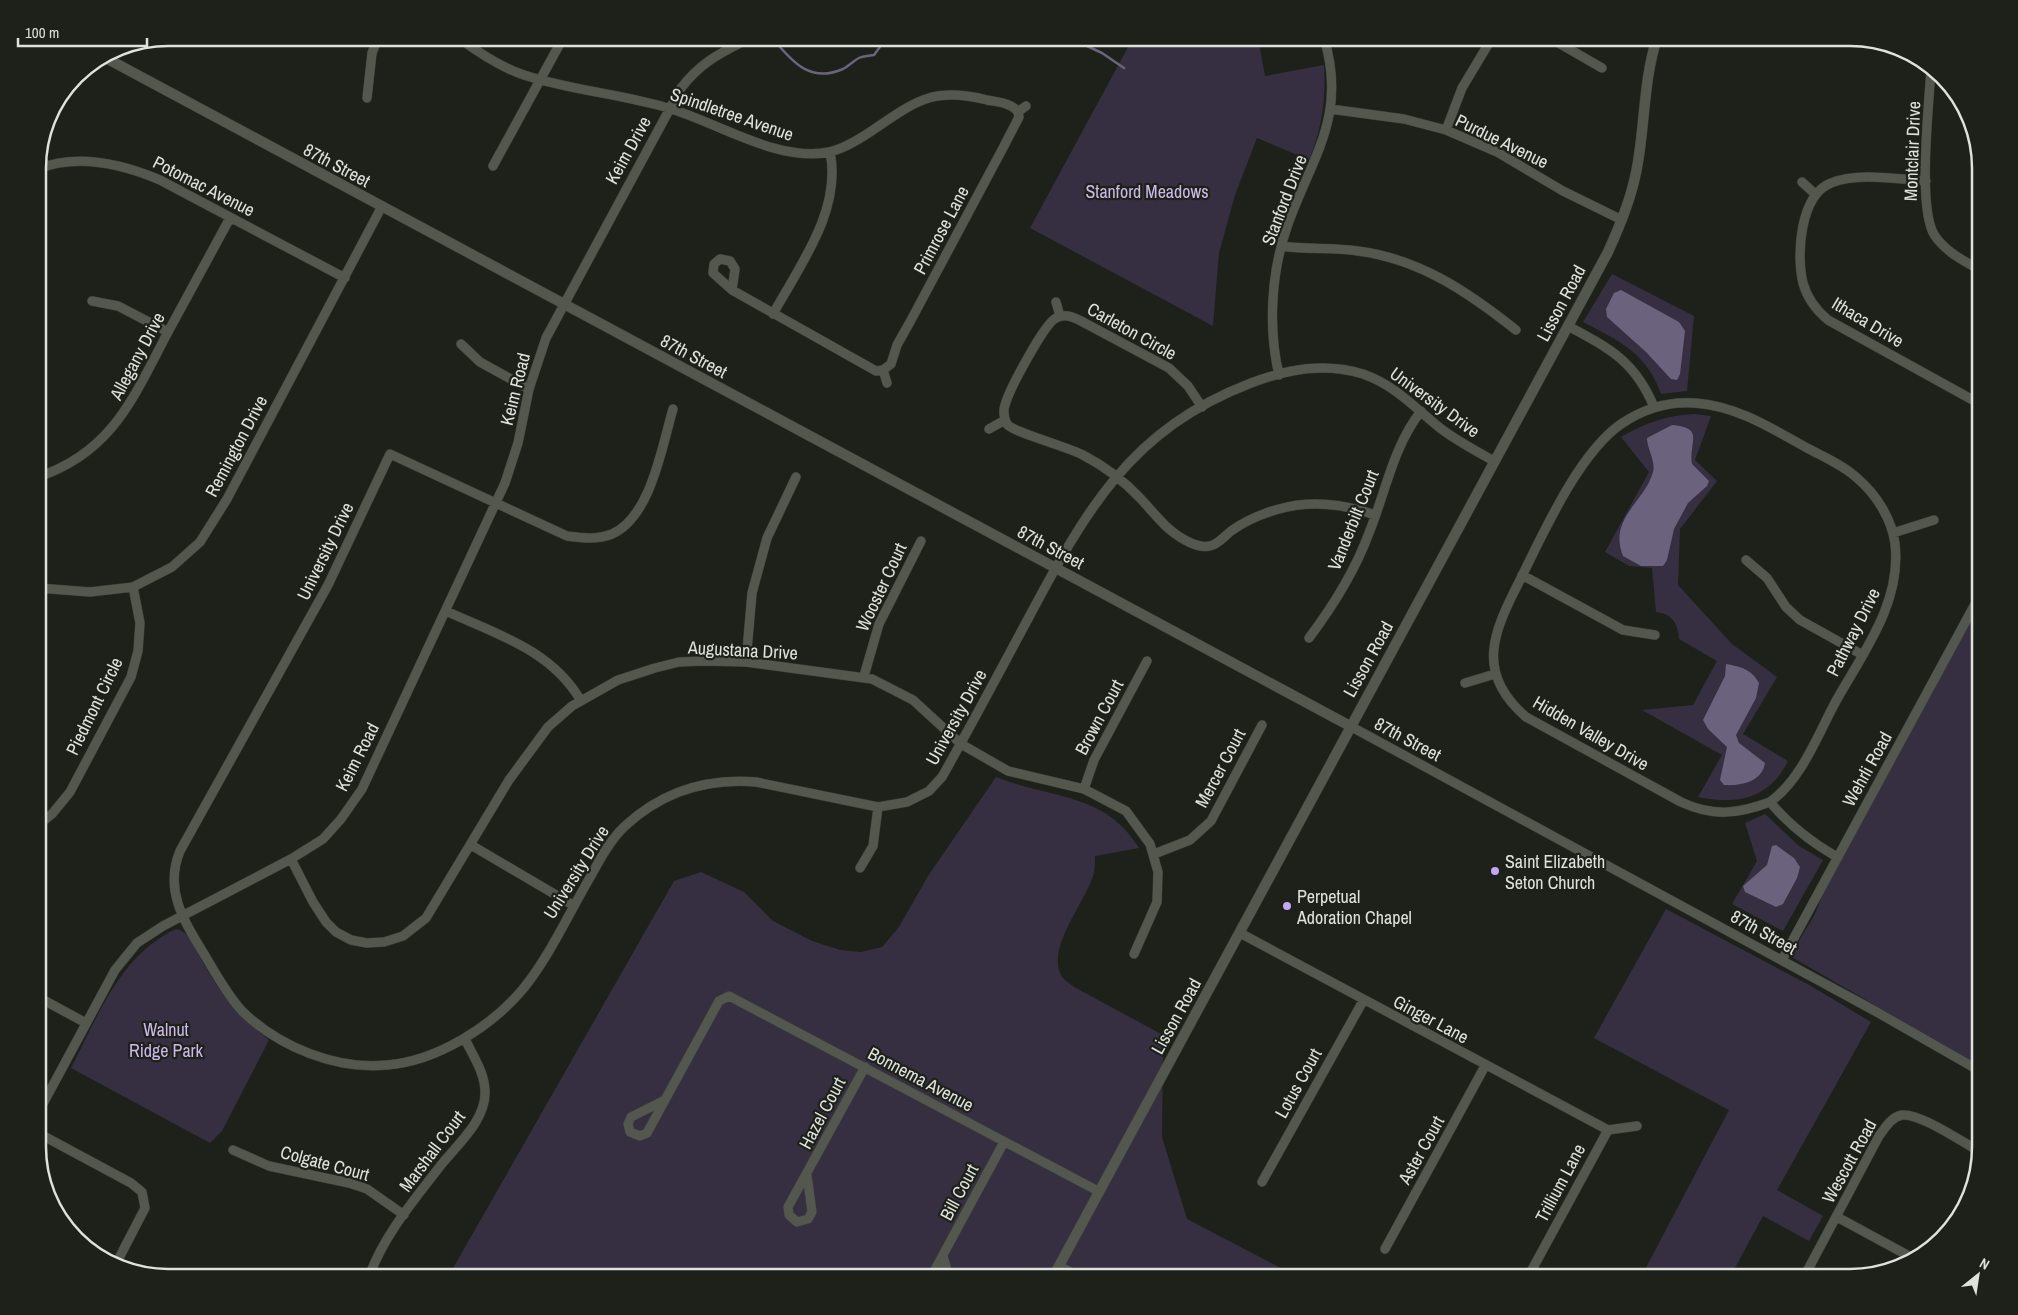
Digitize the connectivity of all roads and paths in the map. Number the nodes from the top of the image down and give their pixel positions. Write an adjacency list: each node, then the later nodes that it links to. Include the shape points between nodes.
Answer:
1 (375, 46): 13 (street)
2 (471, 46): 12 (street, Spindletree Avenue, via 495,62)
3 (559, 46): 12 (street)
4 (736, 46): 15 (street, Keim Drive, via 700,66)
5 (1326, 46): 16 (street, Stanford Drive)
6 (1487, 46): 18 (street, via 1462,88)
7 (1564, 46): 10 (street)
8 (1655, 46): 27 (street, Lisson Road, via 1646,87 1638,163)
9 (111, 61): 25 (street, 87th Street)
10 (1602, 68)
11 (1931, 78): 22 (street, Montclair Drive)
12 (540, 80): 15 (street, Spindletree Avenue); 20 (street)
13 (367, 98)
14 (1026, 106): 17 (street)
15 (669, 108): 19 (street, Spindletree Avenue, via 787,152); 34 (street, Keim Drive)
16 (1330, 109): 18 (street, Purdue Avenue, via 1404,119); 28 (street, Stanford Drive, via 1320,150 1291,215)
17 (1018, 112): 19 (street, Spindletree Avenue, via 1012,106 970,96 932,96 912,104 856,140); 41 (street, Primrose Lane, via 1019,117 902,337 891,364)
18 (1446, 130): 27 (street, Purdue Avenue, via 1497,152 1563,191)
19 (830, 152): 35 (street, via 833,184 825,216)
20 (494, 166)
21 (47, 167): 26 (street, Potomac Avenue, via 84,161 120,165 160,180)
22 (1926, 181): 24 (street, via 1846,178 1829,183); 29 (street, Montclair Drive, via 1925,203 1935,236 1949,252)
23 (1802, 182): 24 (street)
24 (1815, 194): 45 (street, Ithaca Drive, via 1804,219 1801,267 1807,295 1816,309 1835,324)
25 (381, 208): 30 (street, Remington Drive); 34 (street, 87th Street)
26 (230, 218): 30 (street, Potomac Avenue); 39 (street, Allegany Drive)
27 (1622, 220): 37 (street, Lisson Road)
28 (1282, 246): 38 (street, via 1364,251 1412,264 1446,280); 42 (street, Stanford Drive, via 1272,324)
29 (1972, 265)
30 (344, 278): 64 (street, Remington Drive, via 227,499 200,542 172,567)
31 (732, 290): 35 (street)
32 (92, 301): 39 (street, via 118,306)
33 (1056, 302): 36 (street, Carleton Circle)
34 (563, 304): 44 (street, Keim Road, via 546,338); 62 (street, 87th Street)
35 (773, 314): 41 (street, via 871,369)
36 (1060, 316): 46 (street, Carleton Circle, via 1075,318 1169,368 1188,386); 50 (street, Carleton Circle, via 1047,324 1008,396)
37 (1568, 326): 47 (street, via 1622,358 1639,376); 52 (street, Lisson Road)
38 (1516, 330)
39 (168, 332): 53 (street, Allegany Drive, via 130,404 111,429 87,453)
40 (461, 344): 44 (street, via 480,362)
41 (883, 370): 43 (street)
42 (1279, 375): 46 (street, University Drive, via 1238,388); 49 (street, University Drive, via 1317,367 1351,371 1387,385)
43 (886, 383)
44 (529, 389): 56 (street, Keim Road, via 512,463)
45 (1972, 400)
46 (1202, 407): 55 (street, University Drive, via 1160,434)
47 (1654, 407): 59 (street, Pathway Drive, via 1694,402 1722,406 1750,417 1858,478 1878,501); 63 (street, Hidden Valley Drive, via 1623,422 1595,447 1574,478)
48 (673, 409): 56 (street, via 643,503 630,522 613,533 590,538 567,536)
49 (1421, 411): 52 (street, University Drive, via 1451,436); 57 (street, Vanderbilt Court, via 1397,453)
50 (1005, 420): 51 (street); 55 (street, via 1015,430 1083,455)
51 (989, 429)
52 (1494, 461): 78 (street, Lisson Road)
53 (47, 473)
54 (796, 477): 72 (street, via 768,538 752,593)
55 (1116, 477): 57 (street, via 1174,534 1202,547 1213,546 1247,521 1280,508 1332,504); 62 (street, University Drive, via 1088,511)
56 (496, 505): 67 (street, Keim Road); 90 (street, University Drive, via 390,454 328,585 180,851 172,884)
57 (1376, 515): 69 (street, Vanderbilt Court, via 1346,583)
58 (1934, 520): 59 (street)
59 (1893, 533): 70 (street, Pathway Drive, via 1896,558 1892,591 1884,613)
60 (921, 541): 74 (street, Wooster Court, via 879,624)
61 (1746, 560): 70 (street, via 1767,578 1786,607 1800,620)
62 (1055, 568): 78 (street, 87th Street); 79 (street, University Drive)
63 (1522, 576): 68 (street, via 1623,630); 73 (street, Hidden Valley Drive, via 1496,632 1493,648)
64 (133, 587): 65 (street, Remington Drive, via 90,592); 83 (street, Piedmont Circle, via 140,623 138,651 130,677 70,792)
65 (47, 589)
66 (1972, 610): 86 (street, Wehrli Road)
67 (446, 611): 76 (street, via 516,643 550,663 562,673); 87 (street, Keim Road, via 362,789 323,838)
68 (1655, 635)
69 (1309, 638)
70 (1861, 654): 81 (street, Pathway Drive, via 1797,773)
71 (1147, 661): 80 (street, Brown Court, via 1094,760)
72 (746, 662): 74 (street, Augustana Drive); 76 (street, Augustana Drive, via 679,662 618,680)
73 (1495, 674): 75 (street); 81 (street, Hidden Valley Drive, via 1512,704 1526,717 1681,802 1725,814)
74 (864, 676): 79 (street, Augustana Drive, via 913,700)
75 (1465, 683)
76 (581, 701): 84 (street, Augustana Drive, via 548,727 529,751)
77 (1262, 725): 85 (street, Mercer Court, via 1211,821 1190,840)
78 (1350, 726): 91 (street, Lisson Road); 93 (street, 87th Street)
79 (961, 744): 80 (street, Augustana Drive, via 1008,771); 82 (street, University Drive, via 942,777 929,791 907,802)
80 (1084, 789): 85 (street, Augustana Drive, via 1126,811)
81 (1770, 802): 86 (street, via 1794,828)
82 (878, 808): 88 (street, via 873,846); 89 (street, University Drive, via 756,782 698,785 662,799 624,827 603,854)
83 (47, 818)
84 (471, 845): 87 (street, Augustana Drive, via 426,918 403,936 384,942 351,940 331,927 313,902); 89 (street)
85 (1154, 854): 92 (street, Augustana Drive, via 1158,872 1157,902)
86 (1837, 857): 93 (street, Wehrli Road)
87 (291, 859): 90 (street, Keim Road)
88 (860, 868)
89 (574, 905): 97 (street, University Drive, via 523,989 500,1013)
90 (184, 915): 96 (street, Keim Road, via 154,932 126,956); 97 (street, University Drive, via 221,982 242,1010 266,1031 294,1047 332,1061 387,1065 417,1059)
91 (1240, 934): 94 (street, Ginger Lane); 111 (street, Lisson Road)
92 (1134, 954)
93 (1782, 960): 100 (street, 87th Street)
94 (1363, 1001): 98 (street, Ginger Lane); 110 (street, Lotus Court)
95 (47, 1002): 96 (street)
96 (86, 1023): 101 (street, Keim Road)
97 (465, 1039): 112 (street, Marshall Court, via 483,1076 486,1094 479,1117)
98 (1485, 1066): 104 (street, Ginger Lane); 114 (street, Aster Court)
99 (865, 1067): 102 (street, Bonnema Avenue, via 729,996 719,1001); 106 (street, Bonnema Avenue); 109 (street, Hazel Court)
100 (1972, 1067)
101 (47, 1096)
102 (665, 1100): 102 (street, via 647,1133 636,1136 630,1132 630,1118)
103 (1637, 1126): 104 (street)
104 (1608, 1130): 124 (street, Trillium Lane)
105 (47, 1138): 117 (street, via 142,1192 145,1208)
106 (1004, 1142): 111 (street, Bonnema Avenue); 116 (street, Bill Court)
107 (1972, 1147): 113 (street, Wescott Road, via 1917,1118 1900,1115 1880,1136)
108 (233, 1150): 112 (street, Colgate Court, via 269,1166 367,1189)
109 (807, 1175): 109 (street, Hazel Court, via 788,1208 791,1218 798,1222 808,1219 812,1212)
110 (1262, 1182)
111 (1098, 1191): 118 (street, Lisson Road)
112 (404, 1215): 119 (street, Marshall Court, via 382,1248)
113 (1836, 1217): 115 (street); 125 (street, Wescott Road)
114 (1385, 1249)
115 (1906, 1254)
116 (943, 1256): 120 (street, Bill Court); 121 (street)
117 (119, 1258)
118 (1059, 1266): 122 (street, Lisson Road); 123 (street)
119 (374, 1269)
120 (936, 1269)
121 (947, 1269)
122 (1057, 1269)
123 (1064, 1269)
124 (1533, 1269)
125 (1809, 1269)

